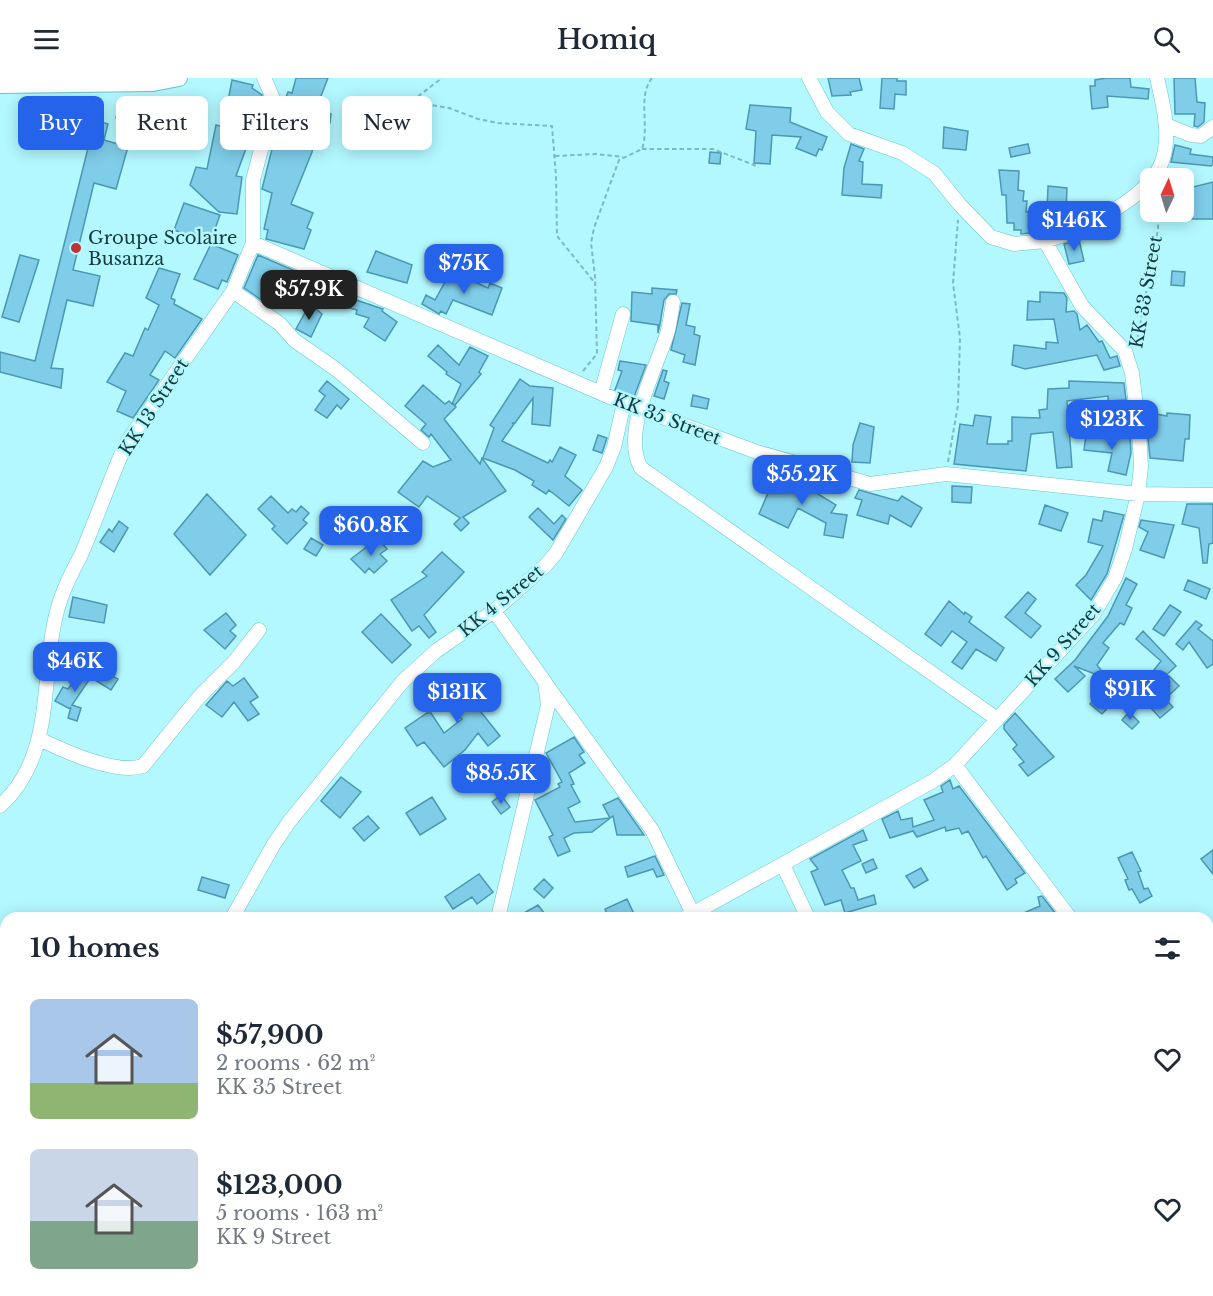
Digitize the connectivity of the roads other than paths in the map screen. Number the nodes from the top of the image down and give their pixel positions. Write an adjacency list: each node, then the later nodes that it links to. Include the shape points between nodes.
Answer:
1 (178, 78): 5 (main road, via 153,83)
2 (264, 78): 9 (street, KK 13 Street, via 272,96 272,108 253,180)
3 (808, 78): 8 (street, via 828,112 849,134 902,153 934,173 991,237 1014,244)
4 (1157, 78): 6 (street)
5 (0, 85)
6 (1166, 125): 7 (street, via 1201,136); 8 (street, via 1161,164 1144,187 1127,202)
7 (1213, 126)
8 (1045, 241): 17 (street, KK 9 Street, via 1082,306 1125,351 1132,373 1139,431)
9 (253, 243): 10 (street, KK 13 Street); 13 (street, KK 35 Street)
10 (232, 291): 16 (street, via 280,324 294,340 337,370); 23 (street, KK 13 Street, via 121,454 61,598)
11 (673, 302): 15 (street, via 668,332)
12 (623, 314): 13 (street)
13 (601, 393): 14 (street, KK 35 Street)
14 (624, 403): 15 (street, KK 35 Street); 19 (street, KK 4 Street, via 606,467 556,553)
15 (639, 408): 17 (street, KK 35 Street, via 756,452 870,484 946,474); 22 (street, via 636,454 641,468)
16 (423, 443)
17 (1138, 494): 18 (street, KK 35 Street); 22 (street, KK 9 Street, via 1125,549 1093,615)
18 (1213, 495)
19 (494, 611): 21 (street); 27 (street, KK 4 Street, via 436,651 403,681 289,822)
20 (259, 630): 23 (street, via 143,766 132,768 79,756)
21 (545, 682): 28 (street, via 547,714); 29 (street, via 652,830)
22 (998, 719): 24 (street, KK 9 Street)
23 (39, 739): 25 (street, KK 13 Street, via 26,773)
24 (955, 765): 26 (street, KK 9 Street); 32 (street)
25 (0, 806)
26 (783, 865): 30 (street, KK 9 Street); 31 (street)
27 (235, 912)
28 (499, 912)
29 (687, 912)
30 (696, 912)
31 (805, 912)
32 (1065, 912)

